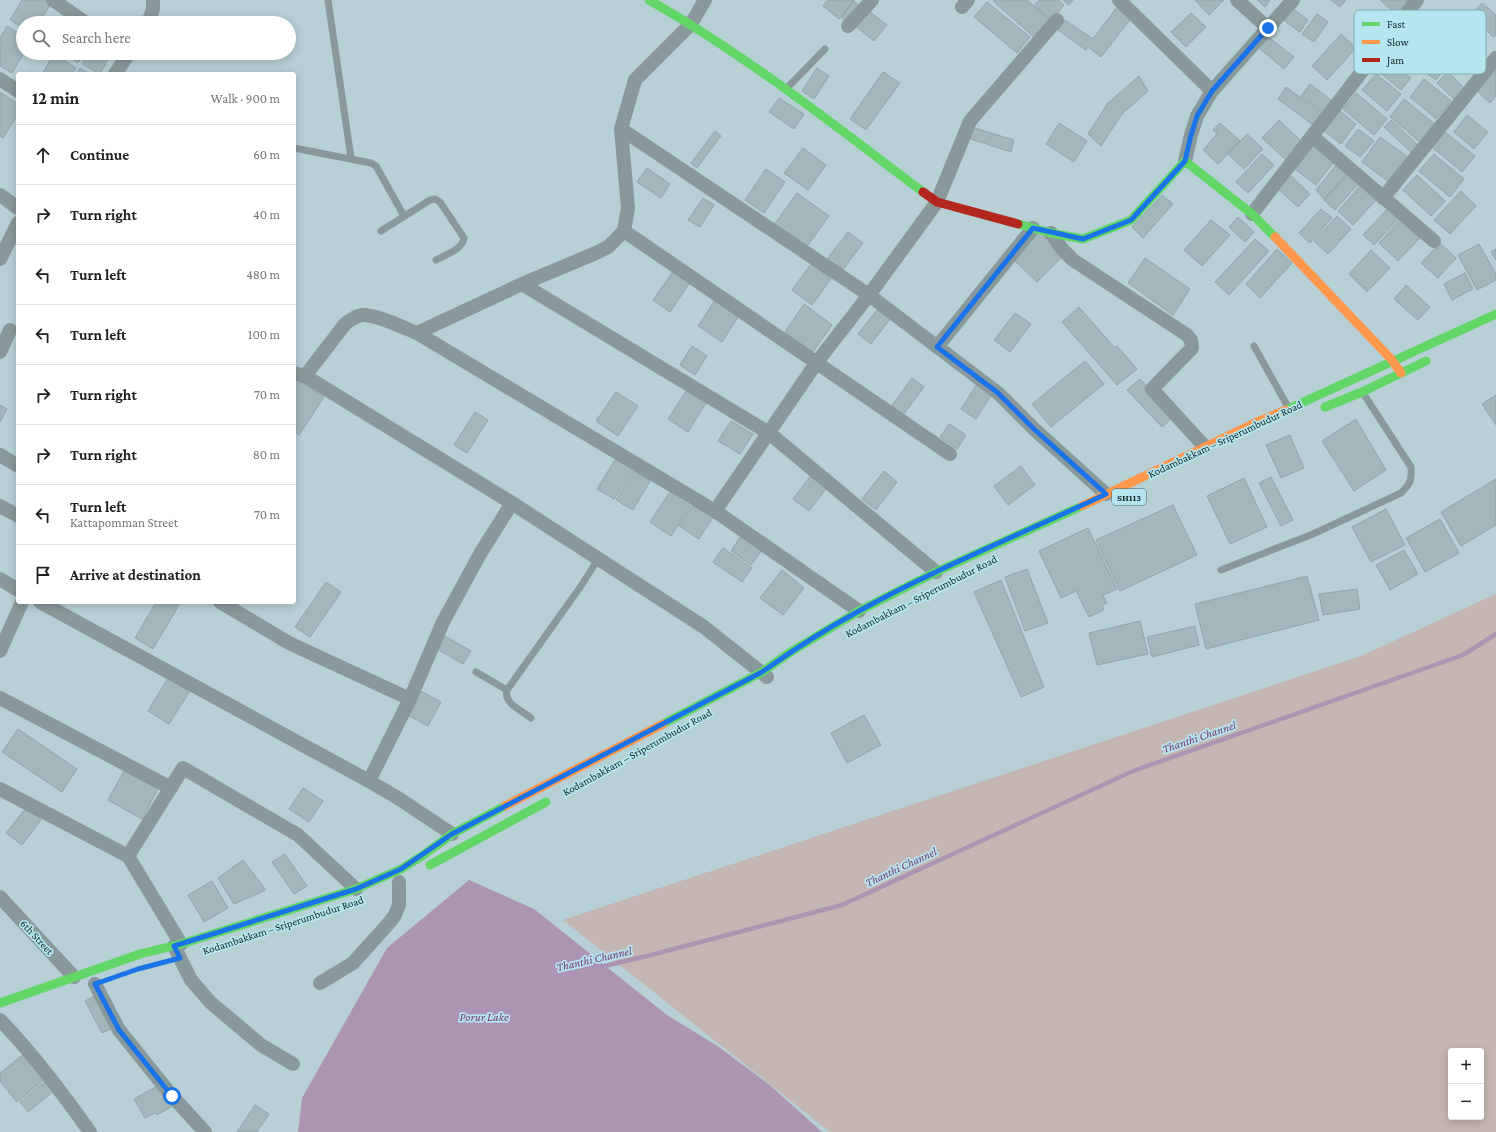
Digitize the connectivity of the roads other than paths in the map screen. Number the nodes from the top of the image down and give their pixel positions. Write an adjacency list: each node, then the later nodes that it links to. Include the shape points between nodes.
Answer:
1 (53, 0): 12 (street)
2 (153, 0): 13 (street)
3 (328, 0): 32 (lane)
4 (649, 0): 15 (main road)
5 (705, 0): 15 (street)
6 (872, 0): 16 (street)
7 (1119, 0): 28 (street)
8 (1236, 0): 17 (street)
9 (1293, 0): 17 (street)
10 (1417, 0): 11 (street)
11 (1409, 10)
12 (76, 16)
13 (150, 16)
14 (1057, 20): 36 (street, via 970,121)
15 (690, 24): 26 (main road); 29 (street, via 635,80)
16 (848, 26)
17 (1268, 28): 28 (street)
18 (826, 50): 26 (lane)
19 (1496, 58): 21 (street)
20 (124, 60): 22 (street)
21 (1486, 70)
22 (116, 72)
23 (1360, 74): 30 (street)
24 (1483, 74): 35 (street)
25 (0, 79): 27 (street)
26 (786, 89): 36 (main road)
27 (16, 90)
28 (1212, 91): 33 (street, via 1197,116)
29 (621, 129): 43 (street, via 628,208); 49 (street)
30 (1312, 136): 35 (street); 38 (street)
31 (296, 148): 32 (lane)
32 (351, 158): 39 (lane, via 371,162 376,166)
33 (1185, 161): 38 (main road); 44 (main road, via 1131,220 1083,239)
34 (0, 196): 37 (street)
35 (1383, 198): 45 (street)
36 (937, 202): 41 (main road); 49 (street)
37 (16, 207)
38 (1252, 214): 57 (main road)
39 (404, 216): 42 (lane); 47 (lane, via 430,200 434,199 442,204 464,240 460,246)
40 (16, 228): 46 (street)
41 (1033, 228): 44 (main road); 54 (street)
42 (381, 230)
43 (624, 230): 48 (street, via 608,247); 58 (street)
44 (1051, 233): 65 (street, via 1073,260 1191,340 1192,348 1152,389)
45 (1434, 241)
46 (0, 259)
47 (436, 260)
48 (522, 284): 52 (street); 64 (street)
49 (869, 295): 54 (street); 58 (street)
50 (1496, 314): 57 (main road, Kodambakkam – Sriperumbudur Road / SH113)
51 (9, 329): 55 (street)
52 (418, 333): 60 (street, via 371,316 361,315 345,324); 72 (street)
53 (1254, 346): 62 (lane)
54 (937, 347): 69 (street, via 998,393)
55 (0, 352)
56 (1435, 358): 59 (main road, Kodambakkam – Sriperumbudur Road)
57 (1392, 360): 59 (main road); 62 (main road, Kodambakkam – Sriperumbudur Road / SH113)
58 (817, 362): 64 (street); 66 (street)
59 (1401, 373): 61 (main road, Kodambakkam – Sriperumbudur Road)
60 (299, 374): 70 (street)
61 (1362, 392): 63 (main road, Kodambakkam – Sriperumbudur Road); 75 (lane, via 1411,468 1412,478 1408,485 1401,493 1313,534)
62 (1289, 410): 65 (main road, Kodambakkam – Sriperumbudur Road / SH113, via 1256,422)
63 (1319, 410)
64 (769, 433): 72 (street); 76 (street)
65 (1205, 447): 69 (main road, Kodambakkam – Sriperumbudur Road / SH113)
66 (950, 454)
67 (0, 455): 68 (street)
68 (16, 465)
69 (1106, 494): 76 (main road, Kodambakkam – Sriperumbudur Road / SH113)
70 (512, 503): 74 (street); 88 (street, via 480,554 443,622)
71 (0, 506): 73 (street)
72 (715, 511): 82 (street)
73 (16, 515)
74 (598, 559): 85 (street, via 704,627); 86 (lane)
75 (1221, 570)
76 (936, 572): 82 (main road, Kodambakkam – Sriperumbudur Road / SH113)
77 (0, 579): 78 (street)
78 (16, 589)
79 (21, 604): 83 (street)
80 (44, 604): 90 (street)
81 (223, 604): 88 (street, via 289,643)
82 (859, 611): 85 (main road, Kodambakkam – Sriperumbudur Road / SH113, via 792,651)
83 (0, 651)
84 (476, 672): 86 (lane)
85 (767, 677): 94 (main road, Kodambakkam – Sriperumbudur Road / SH113)
86 (507, 690): 89 (lane, via 508,700)
87 (0, 698): 92 (street)
88 (410, 699): 90 (street)
89 (531, 718)
90 (369, 780): 96 (street)
91 (0, 788): 97 (street)
92 (171, 788): 97 (street); 100 (street, via 183,768 298,835)
93 (553, 798): 95 (main road, Kodambakkam – Sriperumbudur Road)
94 (489, 815): 95 (main road); 96 (main road, Kodambakkam – Sriperumbudur Road / SH113)
95 (498, 829): 98 (main road, Kodambakkam – Sriperumbudur Road)
96 (452, 834): 100 (main road, Kodambakkam – Sriperumbudur Road / SH113, via 401,869)
97 (128, 856): 102 (street)
98 (419, 871)
99 (399, 882): 104 (street, via 399,905 389,923 353,963)
100 (356, 889): 102 (main road, Kodambakkam – Sriperumbudur Road / SH113)
101 (0, 897): 103 (street, 6th Street)
102 (179, 953): 103 (main road, Kodambakkam – Sriperumbudur Road / SH113, via 140,954); 108 (street, via 191,980 210,1002 261,1045)
103 (74, 977): 106 (main road, Kodambakkam – Sriperumbudur Road / SH113)
104 (320, 983)
105 (95, 984): 110 (street, via 119,1030 172,1096)
106 (0, 1003)
107 (2, 1018): 109 (street, via 55,1082)
108 (293, 1064)
109 (90, 1132)
110 (205, 1132)

